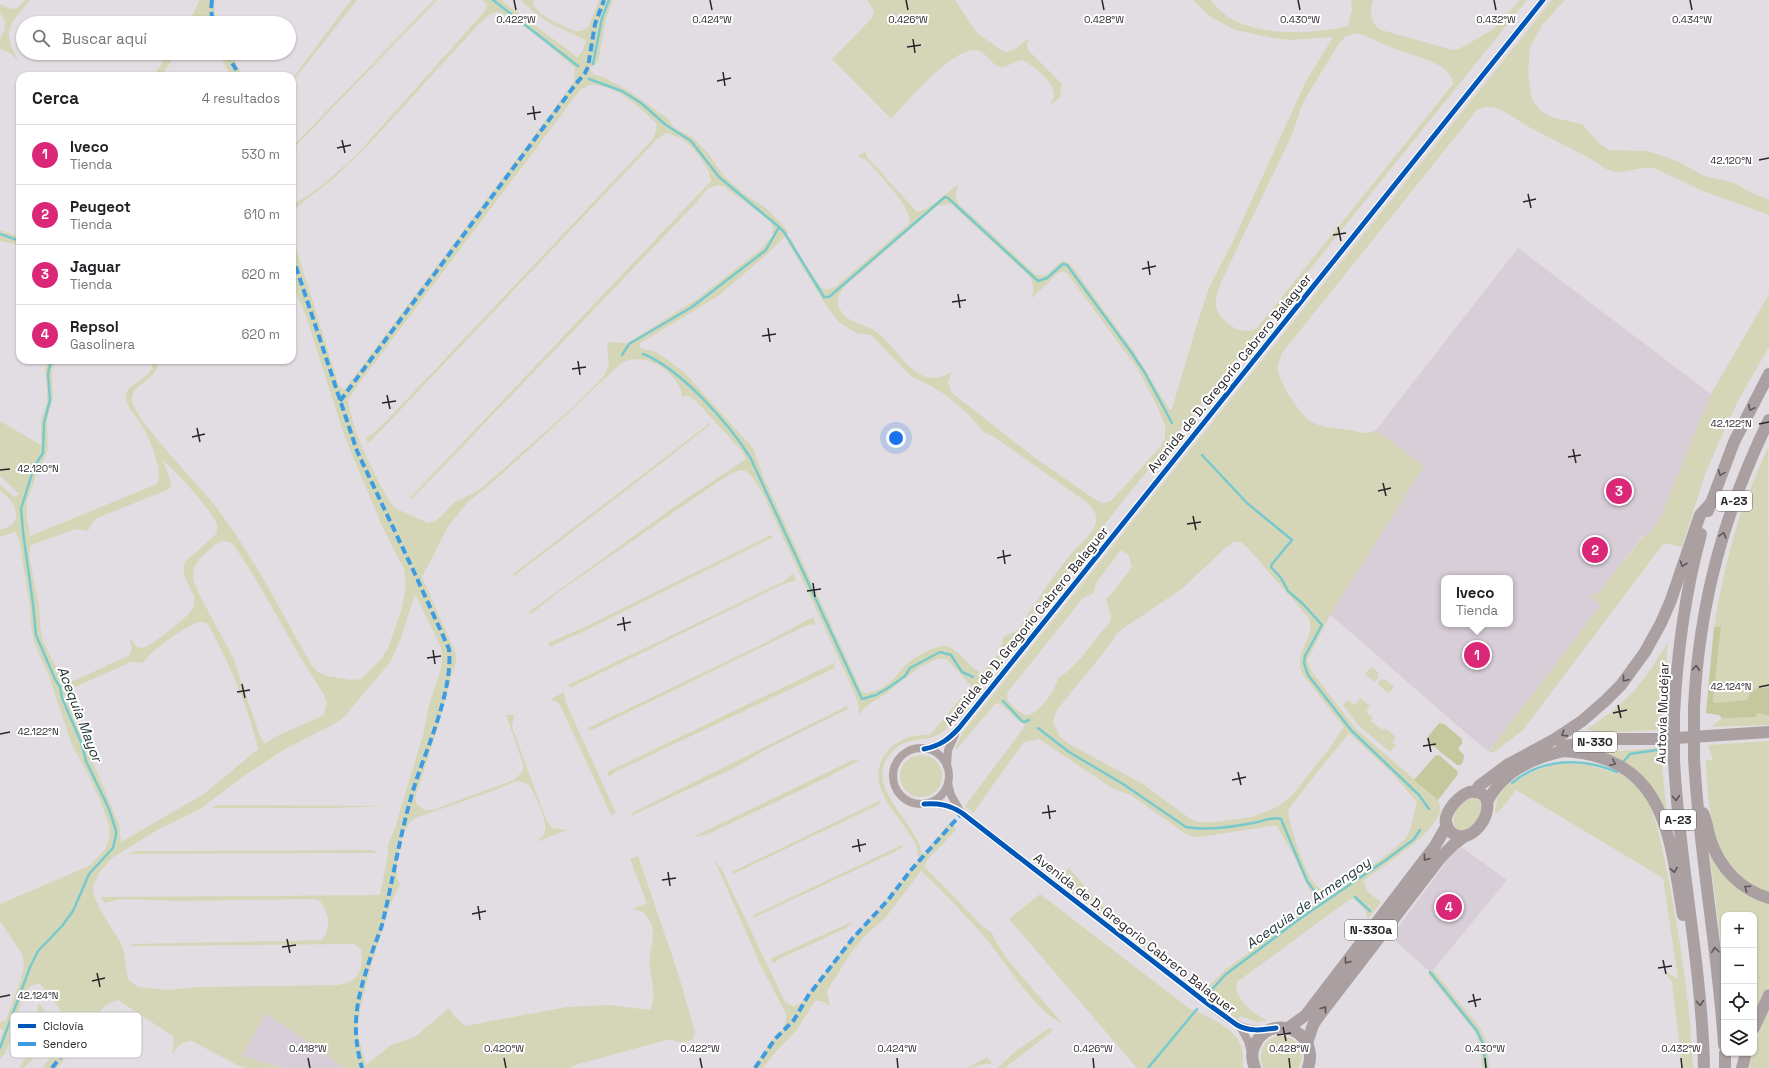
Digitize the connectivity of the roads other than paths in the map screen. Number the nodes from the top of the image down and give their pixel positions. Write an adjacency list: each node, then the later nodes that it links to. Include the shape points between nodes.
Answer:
1 (1543, 0): 5 (street, Avenida de D. Gregorio Cabrero Balaguer)
2 (1769, 374): 4 (highway, Autovía Mudéjar / A-23, one-way to 4, via 1734,442)
3 (1769, 420): 14 (highway, A-23, one-way to 3, bridge, via 1694,707 1701,626 1726,524 1739,486)
4 (1710, 504): 10 (highway, one-way to 10, via 1700,515 1667,612 1637,663 1621,684 1596,709 1569,731); 21 (highway, Autovía Mudéjar / A-23, one-way to 21, bridge, via 1696,552 1684,609 1674,714 1674,760 1681,841)
5 (959, 728): 8 (street, Avenida de D. Gregorio Cabrero Balaguer, via 945,741); 11 (street, Avenida de D. Gregorio Cabrero Balaguer, via 948,750)
6 (1769, 732): 7 (highway, N-330)
7 (1660, 739): 9 (highway, N-330); 10 (highway, N-330, via 1599,741)
8 (924, 749): 11 (street, via 938,755); 16 (street, via 914,749 905,753 895,764 892,774 895,789 901,797 910,802)
9 (1562, 751): 15 (highway, N-330, via 1535,760 1508,775 1496,786); 21 (highway, one-way to 21, via 1590,754 1618,765 1633,775 1651,794 1660,809 1667,831 1687,941)
10 (1531, 752): 13 (highway, N-330, via 1496,772)
11 (947, 767): 12 (street)
12 (948, 782): 16 (street, via 945,791 938,798); 17 (street, Avenida de D. Gregorio Cabrero Balaguer, via 950,796)
13 (1475, 792): 15 (highway, via 1482,794); 18 (highway, N-330a, via 1466,793 1455,801 1447,815)
14 (1696, 798): 20 (highway, one-way to 14, via 1745,887 1728,871 1715,851); 23 (highway, A-23, one-way to 14)
15 (1487, 802): 19 (highway, N-330a, via 1488,810 1483,820 1474,831)
16 (924, 804): 17 (street, Avenida de D. Gregorio Cabrero Balaguer, via 940,804)
17 (962, 813): 25 (street, Avenida de D. Gregorio Cabrero Balaguer)
18 (1446, 824): 19 (highway, via 1453,834); 26 (highway, N-330a, one-way to 26, via 1436,846 1306,1015)
19 (1465, 836): 27 (highway, N-330a, one-way to 19, via 1313,1025 1324,1010 1441,857)
20 (1769, 898)
21 (1695, 950): 33 (highway, Autovía Mudéjar / A-23, one-way to 33)
22 (1769, 995): 24 (highway)
23 (1722, 1020)
24 (1757, 1021)
25 (1242, 1028): 26 (street, Avenida de D. Gregorio Cabrero Balaguer); 28 (street, Avenida de D. Gregorio Cabrero Balaguer)
26 (1282, 1028): 27 (highway, via 1301,1035); 28 (highway, N-330a, via 1266,1032 1257,1040)
27 (1307, 1043): 32 (highway, N-330a, via 1310,1053)
28 (1252, 1056): 31 (highway)
29 (1724, 1056): 34 (highway)
30 (1745, 1056): 35 (highway)
31 (1255, 1068)
32 (1308, 1068)
33 (1704, 1068)
34 (1725, 1068)
35 (1742, 1068)

